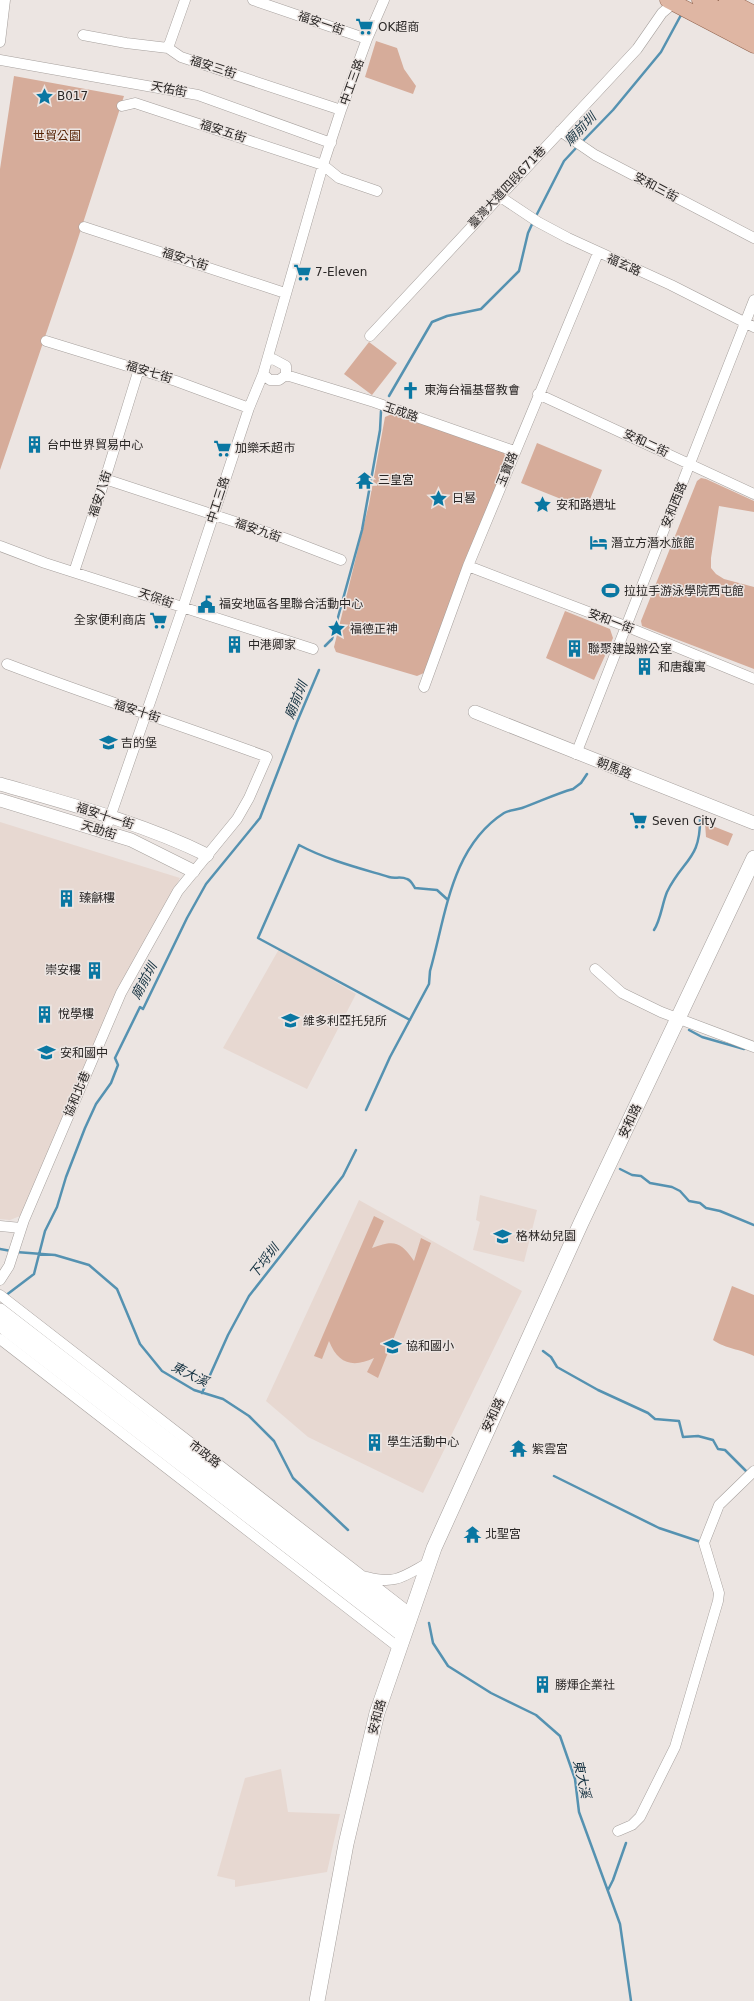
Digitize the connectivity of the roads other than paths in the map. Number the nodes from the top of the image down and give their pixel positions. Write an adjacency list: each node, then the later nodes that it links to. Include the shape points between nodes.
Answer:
1 (5, 0): 9 (street)
2 (185, 0): 15 (street)
3 (253, 0): 12 (street, 福安一街)
4 (384, 0): 12 (street, 中工三路)
5 (700, 0): 10 (main road)
6 (727, 0): 8 (main road)
7 (674, 1): 14 (main road); 19 (street, 臺灣大道四段671巷, via 662,13 637,49)
8 (754, 14)
9 (1, 29): 13 (street)
10 (754, 29)
11 (83, 35): 15 (street, 福安三街)
12 (366, 39): 18 (street, 中工三路)
13 (0, 42)
14 (754, 45)
15 (168, 48): 18 (street, 福安三街, via 181,57)
16 (0, 60): 20 (street, 天佑街, via 198,95)
17 (122, 106): 21 (street, 福安五街, via 135,103)
18 (341, 110): 20 (street, 中工三路)
19 (560, 131): 23 (street, 臺灣大道四段671巷); 25 (street, 安和三街, via 595,155)
20 (331, 143): 21 (street, 中工三路)
21 (323, 165): 22 (street, via 339,178); 27 (street, 中工三路)
22 (377, 191)
23 (499, 196): 26 (street, 福玄路, via 538,222); 30 (street, 臺灣大道四段671巷)
24 (84, 227): 27 (street, 福安六街)
25 (754, 238)
26 (598, 253): 29 (street, 福玄路); 36 (street, 玉寶路)
27 (285, 293): 32 (street, 中工三路)
28 (754, 300): 29 (street, 安和西路)
29 (750, 325): 39 (street, 安和西路)
30 (370, 336)
31 (46, 341): 33 (street, 福安七街)
32 (267, 360): 34 (street, 中工三路); 35 (street, via 286,366)
33 (139, 369): 37 (street, 福安七街); 40 (street, 福安八街)
34 (262, 374): 35 (street, 玉成路, via 270,380 279,380); 37 (street, 中工三路)
35 (286, 375): 38 (street, 玉成路, via 374,402)
36 (538, 394): 38 (street, 玉寶路); 39 (street, 安和二街)
37 (249, 408): 42 (street, 中工三路)
38 (514, 451): 45 (street, 玉寶路)
39 (690, 463): 41 (street, 安和二街); 48 (street, 安和西路)
40 (105, 479): 42 (street, 福安九街); 46 (street, 福安八街)
41 (754, 494)
42 (214, 515): 44 (street, 福安九街); 47 (street, 中工三路)
43 (0, 546): 46 (street, 天保街)
44 (341, 560)
45 (468, 566): 48 (street, 安和一街); 52 (street, 玉寶路)
46 (74, 572): 47 (street, 天保街)
47 (183, 607): 49 (street, 天保街); 54 (street, 中工三路)
48 (625, 626): 51 (street, 安和一街); 55 (street, 安和西路)
49 (312, 649)
50 (7, 664): 54 (street, 福安十街, via 76,691)
51 (754, 679)
52 (424, 687)
53 (475, 712): 55 (street, 朝馬路)
54 (146, 713): 56 (street, 福安十街); 59 (street, 中工三路)
55 (576, 754): 60 (street, 朝馬路)
56 (267, 757): 62 (street, 協和北巷, via 250,798 237,819)
57 (0, 784): 59 (street, 福安十一街)
58 (0, 800): 61 (street, 天助街)
59 (110, 818): 61 (street, 中工三路); 62 (street, 福安十一街, via 182,842)
60 (754, 823)
61 (105, 832): 64 (street, 天助街, via 131,840)
62 (207, 855): 64 (street, 協和北巷)
63 (754, 858): 66 (main road, 安和路)
64 (194, 871): 69 (street, 協和北巷, via 178,891 121,992)
65 (595, 969): 66 (street, via 622,993)
66 (678, 1018): 67 (street); 76 (main road, 安和路, via 475,1454)
67 (754, 1047)
68 (0, 1226): 69 (street)
69 (19, 1232): 70 (street, 協和北巷, via 11,1261)
70 (0, 1280)
71 (0, 1295): 77 (street, 市政路)
72 (0, 1310): 78 (street, 市政路)
73 (0, 1325): 78 (street, 市政路)
74 (0, 1339): 78 (street)
75 (754, 1471): 79 (street, via 719,1505 704,1543 719,1593 718,1601 675,1747 640,1817 632,1825)
76 (428, 1563): 77 (street, via 393,1580 383,1581); 78 (main road, 安和路)
77 (361, 1576): 78 (street, 市政路)
78 (404, 1630): 80 (main road, 安和路, via 377,1712 356,1800)
79 (618, 1831)
80 (317, 2001)

